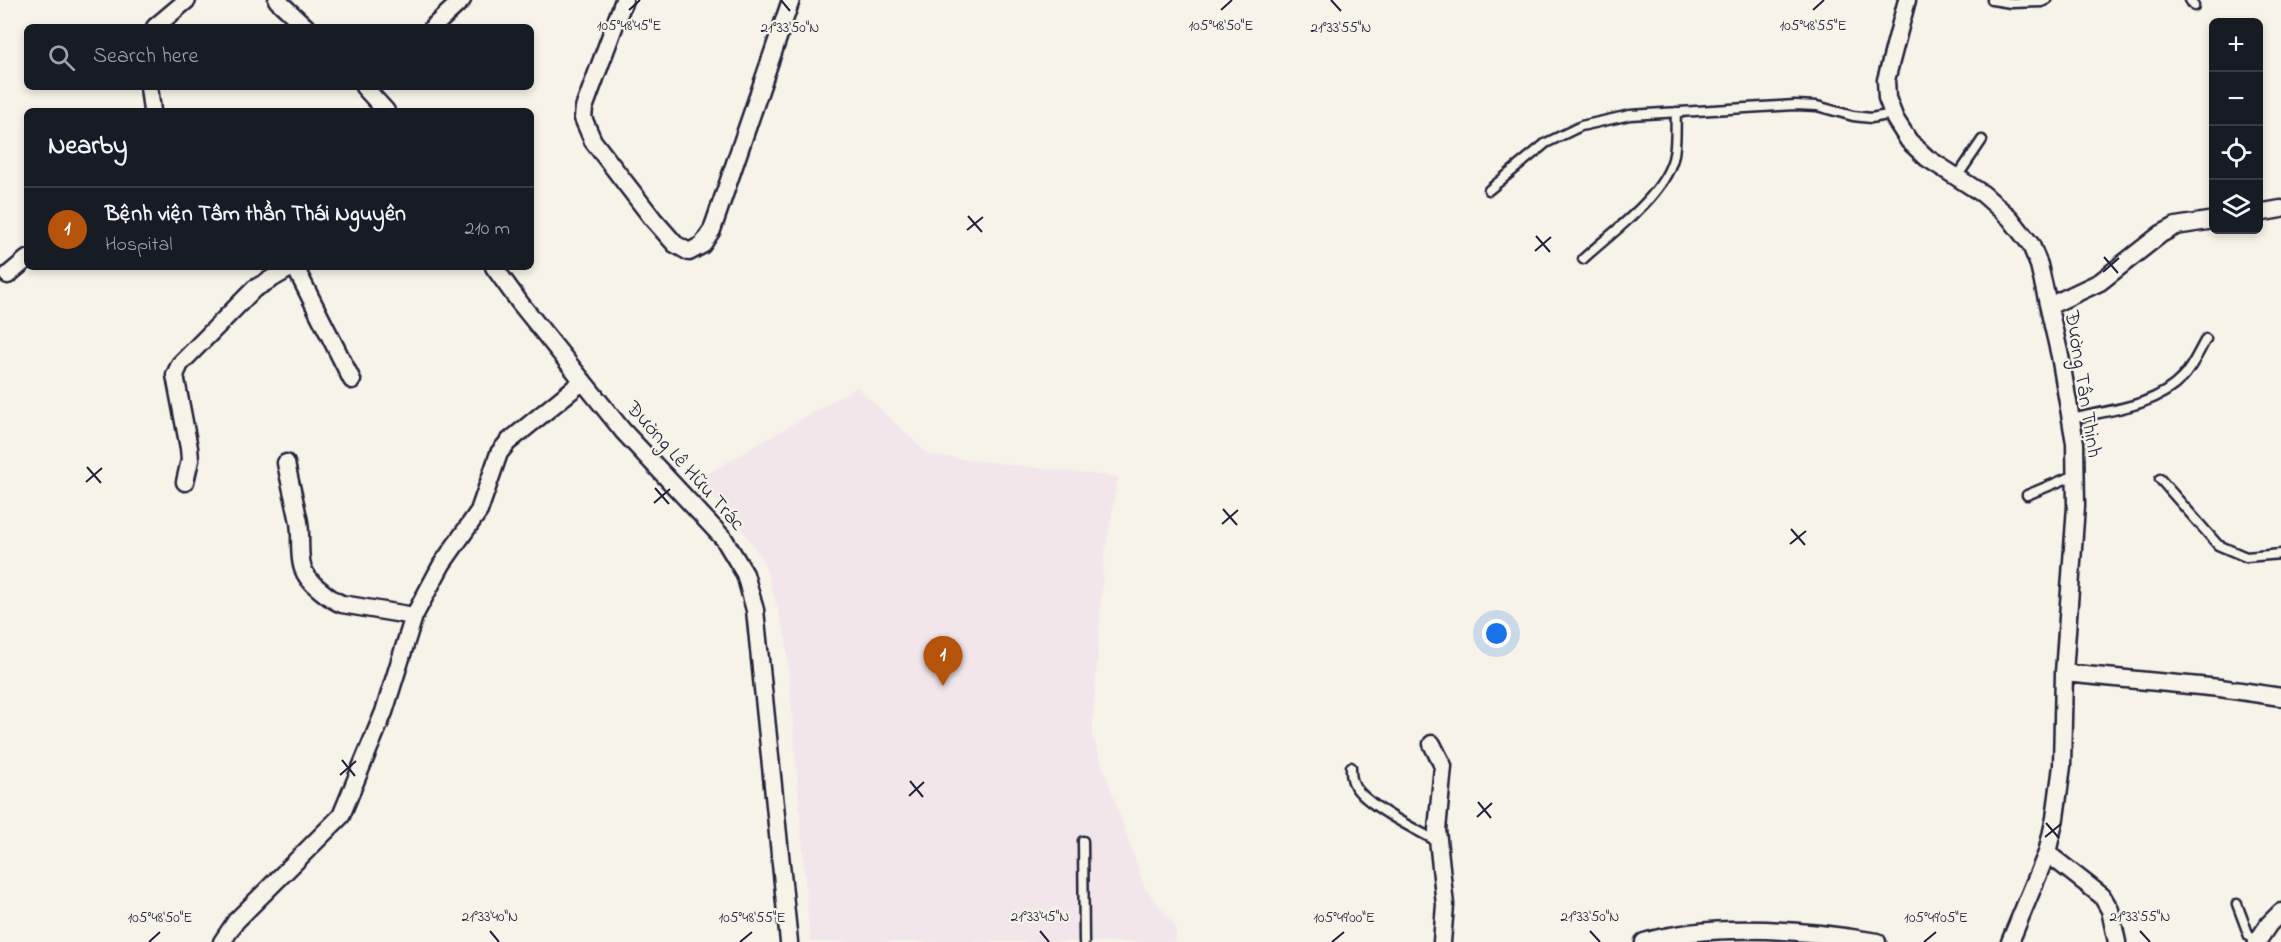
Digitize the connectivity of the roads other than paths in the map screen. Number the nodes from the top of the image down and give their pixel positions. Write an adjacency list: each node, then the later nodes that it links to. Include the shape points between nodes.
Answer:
1 (187, 0): 9 (street)
2 (277, 0): 10 (street)
3 (462, 0): 11 (street)
4 (624, 0): 5 (street, via 583,118 593,141 653,219 675,244 689,252 702,245 712,230)
5 (791, 0)
6 (1907, 0): 17 (street, Đường Tân Thịnh, via 1886,80)
7 (1992, 0): 8 (lane)
8 (2046, 0)
9 (159, 24)
10 (303, 24)
11 (436, 24)
12 (149, 90): 14 (street)
13 (369, 90): 15 (street)
14 (152, 108)
15 (384, 108)
16 (1676, 112): 17 (lane, via 1795,105 1871,118); 20 (lane, via 1581,126 1546,143); 24 (lane, via 1674,157 1665,179 1646,202)
17 (1893, 114): 19 (street, Đường Tân Thịnh, via 1909,141)
18 (1982, 140): 19 (lane)
19 (1957, 177): 30 (street, Đường Tân Thịnh, via 2010,218 2031,245)
20 (1489, 190)
21 (2281, 209): 22 (street)
22 (2263, 212)
23 (2209, 221): 30 (street, via 2176,226 2100,282)
24 (1583, 260)
25 (24, 261): 29 (street)
26 (289, 270): 38 (street, via 254,289 180,364 176,375 190,460)
27 (296, 270): 32 (street)
28 (496, 270): 33 (street, Đường Lê Hữu Trác)
29 (8, 274)
30 (2049, 306): 34 (street, Đường Tân Thịnh)
31 (2206, 339): 34 (lane, via 2184,376 2166,393)
32 (352, 380)
33 (583, 381): 41 (street, via 499,453 479,511 442,564); 52 (street, Đường Lê Hữu Trác, via 623,431 724,539 745,574 755,610)
34 (2071, 419): 36 (street, Đường Tân Thịnh)
35 (286, 463): 41 (street, via 299,524 300,560 310,583 342,604)
36 (2075, 475): 39 (lane); 42 (street, Đường Tân Thịnh)
37 (2160, 478): 40 (lane, via 2218,545 2246,557)
38 (185, 482)
39 (2027, 495)
40 (2281, 554)
41 (414, 616): 51 (street, via 384,712 341,816 236,921)
42 (2064, 673): 43 (street); 48 (street, Đường Tân Thịnh, via 2062,766)
43 (2281, 697)
44 (1432, 744): 47 (street, via 1443,766)
45 (1351, 767): 47 (lane, via 1351,777 1360,793)
46 (1083, 841): 53 (lane)
47 (1437, 842): 54 (street, via 1445,905)
48 (2047, 853): 57 (street, Đường Tân Thịnh); 58 (street, via 2102,896)
49 (2237, 904): 59 (lane, via 2249,936)
50 (2280, 914): 59 (street)
51 (222, 942)
52 (789, 942)
53 (1084, 942)
54 (1442, 942)
55 (1644, 942): 56 (street, via 1736,931 1824,934)
56 (1877, 942)
57 (2010, 942)
58 (2117, 942)
59 (2258, 942)

